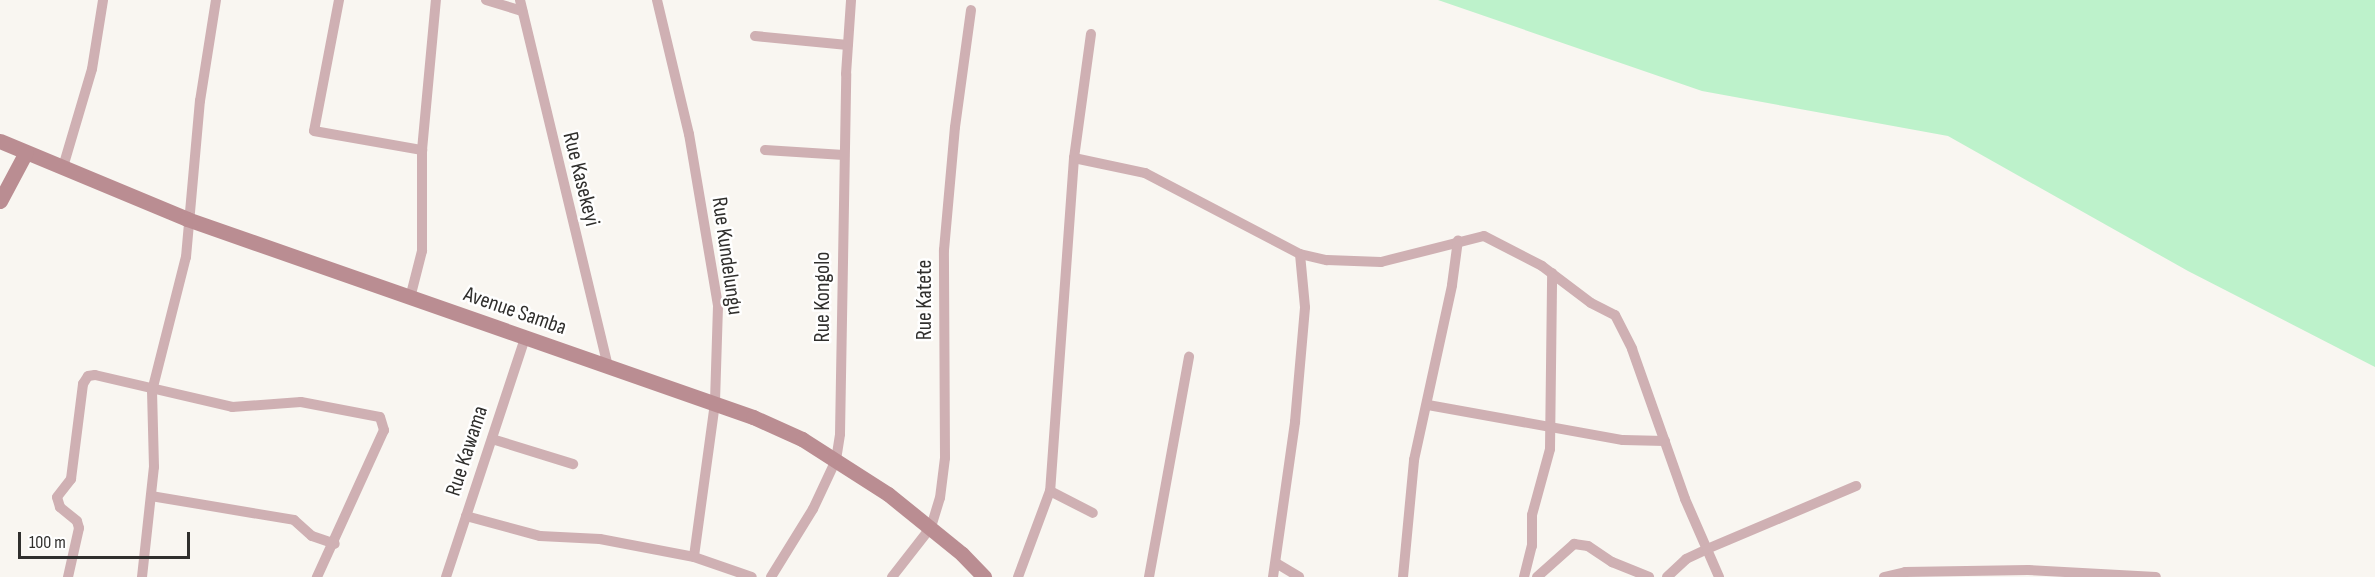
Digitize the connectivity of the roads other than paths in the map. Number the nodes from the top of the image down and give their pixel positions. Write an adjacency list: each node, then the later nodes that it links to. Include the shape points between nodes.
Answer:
1 (103, 0): 19 (street, via 92,69)
2 (216, 0): 21 (street)
3 (339, 0): 14 (street, via 314,131)
4 (436, 0): 14 (street)
5 (486, 0): 8 (street)
6 (657, 0): 30 (street, Rue Kundelungu, via 689,134 718,306)
7 (851, 0): 12 (street, Rue Kongolo)
8 (521, 5): 28 (street, Rue Kasekeyi)
9 (971, 10): 42 (street, Rue Katete, via 944,250 945,458 940,498)
10 (1091, 34): 18 (street)
11 (755, 36): 12 (street)
12 (848, 45): 17 (street, Rue Kongolo)
13 (0, 141): 16 (street, Avenue Samba)
14 (422, 150): 25 (street, via 422,251)
15 (765, 150): 17 (street)
16 (26, 152): 19 (street, Avenue Samba); 20 (street)
17 (844, 155): 35 (street, Rue Kongolo, via 842,406)
18 (1074, 158): 23 (street, via 1145,173); 38 (street)
19 (63, 167): 21 (street, Avenue Samba)
20 (0, 201)
21 (186, 219): 25 (street, Avenue Samba); 29 (street, via 186,257)
22 (1458, 240): 23 (street, via 1381,262 1327,260); 24 (street, via 1484,236); 31 (street)
23 (1300, 254): 46 (street, via 1305,306 1295,422)
24 (1552, 273): 32 (street); 34 (street, via 1621,321)
25 (410, 298): 26 (street, Avenue Samba)
26 (525, 338): 28 (street, Avenue Samba); 33 (street, Rue Kawama)
27 (1189, 357): 56 (street)
28 (608, 368): 30 (street, Avenue Samba)
29 (152, 391): 39 (street); 43 (street, via 231,407 301,402 380,417 384,430); 47 (street, via 95,375 84,380 71,479 57,497 60,507 77,521 79,528)
30 (715, 403): 35 (street, Avenue Samba, via 802,439); 45 (street, Rue Kundelungu)
31 (1428, 405): 32 (street, via 1463,414); 59 (street, via 1414,460)
32 (1550, 425): 34 (street, via 1623,440); 60 (street, via 1550,449 1532,515 1532,546)
33 (492, 439): 36 (street); 41 (street, Rue Kawama)
34 (1665, 441): 44 (street)
35 (836, 460): 42 (street, Avenue Samba); 52 (street, Rue Kongolo, via 813,509)
36 (573, 464)
37 (1856, 486): 44 (street)
38 (1050, 491): 40 (street); 55 (street)
39 (151, 496): 43 (street, via 294,520 312,536); 48 (street)
40 (1093, 513)
41 (466, 516): 45 (street, via 540,536 600,539); 50 (street, Rue Kawama)
42 (931, 527): 53 (street, Rue Katete); 54 (street, Avenue Samba)
43 (335, 544): 49 (street)
44 (1707, 549): 63 (street, via 1686,559); 64 (street)
45 (694, 557): 51 (street)
46 (1276, 563): 57 (street); 58 (street)
47 (68, 577)
48 (142, 577)
49 (317, 577)
50 (446, 577)
51 (752, 577)
52 (771, 577)
53 (892, 577)
54 (984, 577)
55 (1018, 577)
56 (1149, 577)
57 (1273, 577)
58 (1299, 577)
59 (1403, 577)
60 (1524, 577)
61 (1537, 577): 62 (street, via 1574,544 1588,546 1612,562)
62 (1649, 577)
63 (1667, 577)
64 (1719, 577)
65 (1884, 577): 66 (street, via 1905,572 2049,570)
66 (2156, 577)

